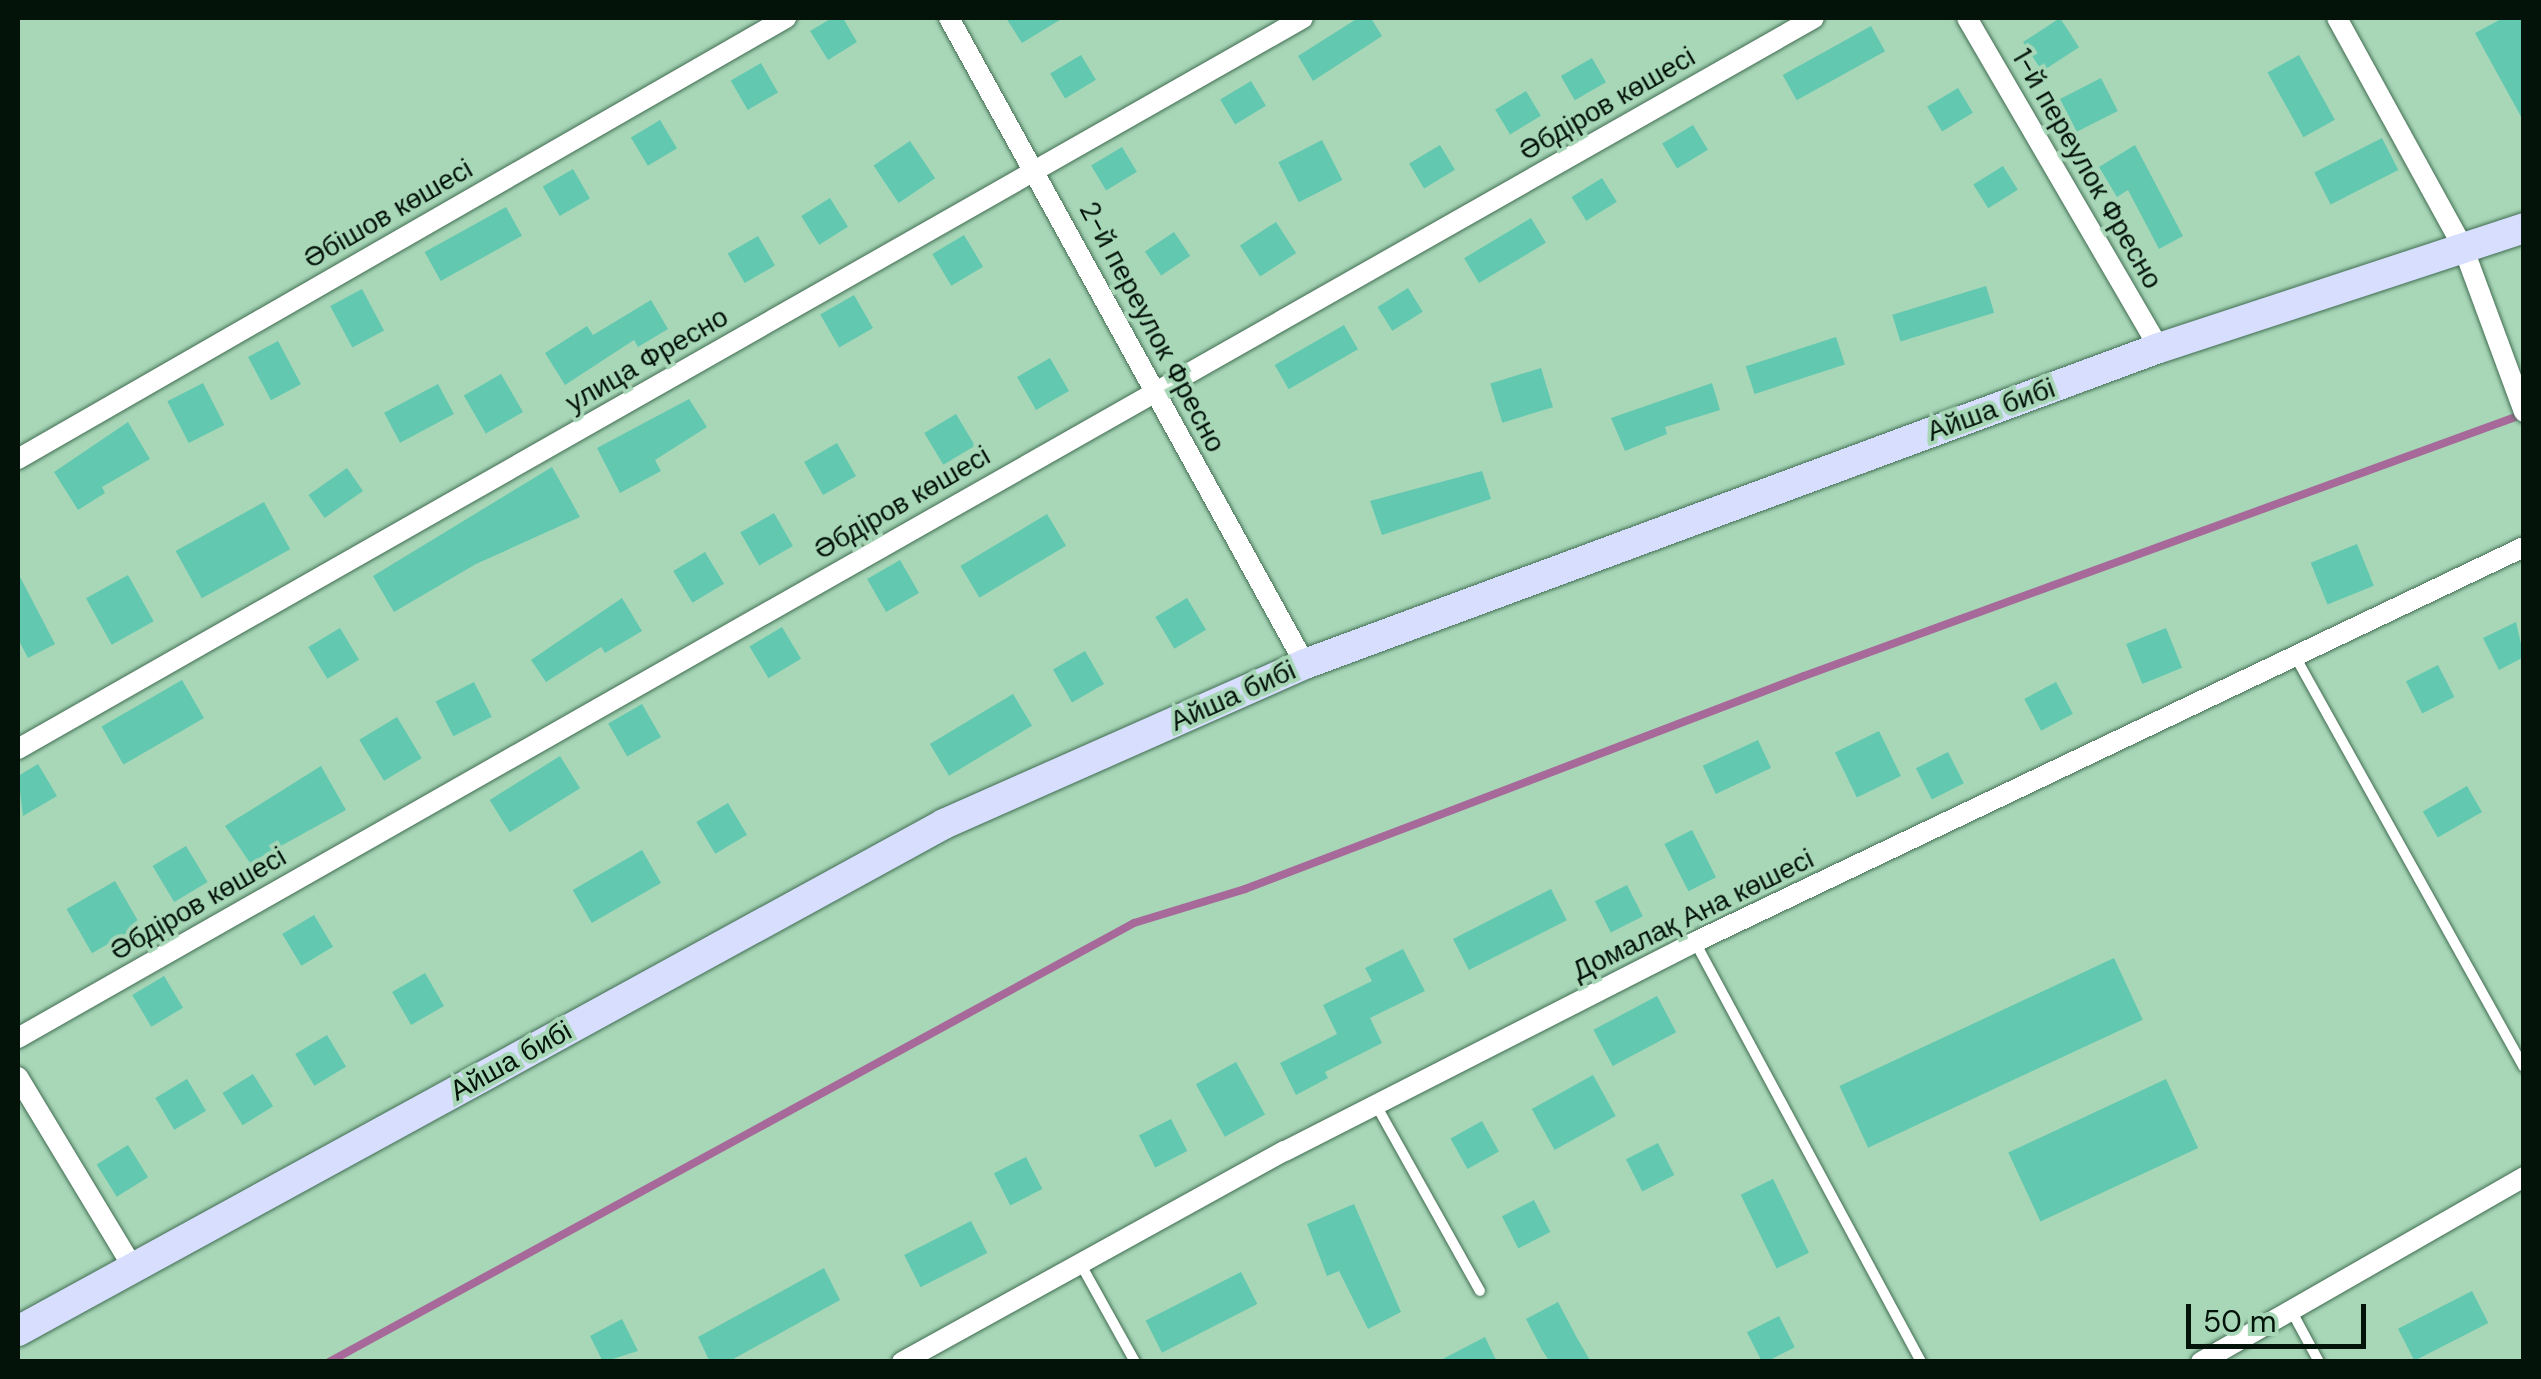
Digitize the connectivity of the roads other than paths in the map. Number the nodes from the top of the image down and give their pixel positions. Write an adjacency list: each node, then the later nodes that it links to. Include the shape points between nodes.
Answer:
1 (786, 18): 13 (street, Әбішов көшесі)
2 (948, 18): 7 (street, 2-й переулок Фресно)
3 (1304, 18): 7 (street, улица Фресно)
4 (1814, 18): 11 (street, Әбдіров көшесі)
5 (1967, 18): 10 (street, 1-й переулок Фресно)
6 (2337, 18): 9 (street)
7 (1036, 170): 11 (street, 2-й переулок Фресно); 17 (street, улица Фресно)
8 (2524, 228): 9 (main road, Айша бибі)
9 (2464, 246): 10 (main road, Айша бибі); 12 (street)
10 (2158, 348): 16 (main road, Айша бибі)
11 (1155, 392): 16 (street, 2-й переулок Фресно); 19 (street, Әбдіров көшесі)
12 (2524, 412)
13 (18, 459)
14 (2524, 547): 15 (street, Домалақ Ана көшесі)
15 (2296, 658): 18 (street, Домалақ Ана көшесі); 20 (lane)
16 (1305, 664): 25 (main road, Айша бибі, via 944,824)
17 (18, 748)
18 (1695, 942): 22 (street, Домалақ Ана көшесі); 31 (lane)
19 (18, 1038)
20 (2524, 1067)
21 (18, 1077): 25 (street)
22 (1376, 1105): 24 (street, Домалақ Ана көшесі); 26 (lane)
23 (2524, 1177): 27 (street)
24 (1080, 1263): 29 (street, Домалақ Ана көшесі); 30 (lane)
25 (133, 1268): 28 (main road, Айша бибі)
26 (1480, 1291)
27 (2292, 1312): 32 (street); 33 (lane)
28 (18, 1331)
29 (902, 1362)
30 (1134, 1362)
31 (1921, 1362)
32 (2201, 1362)
33 (2319, 1362)

